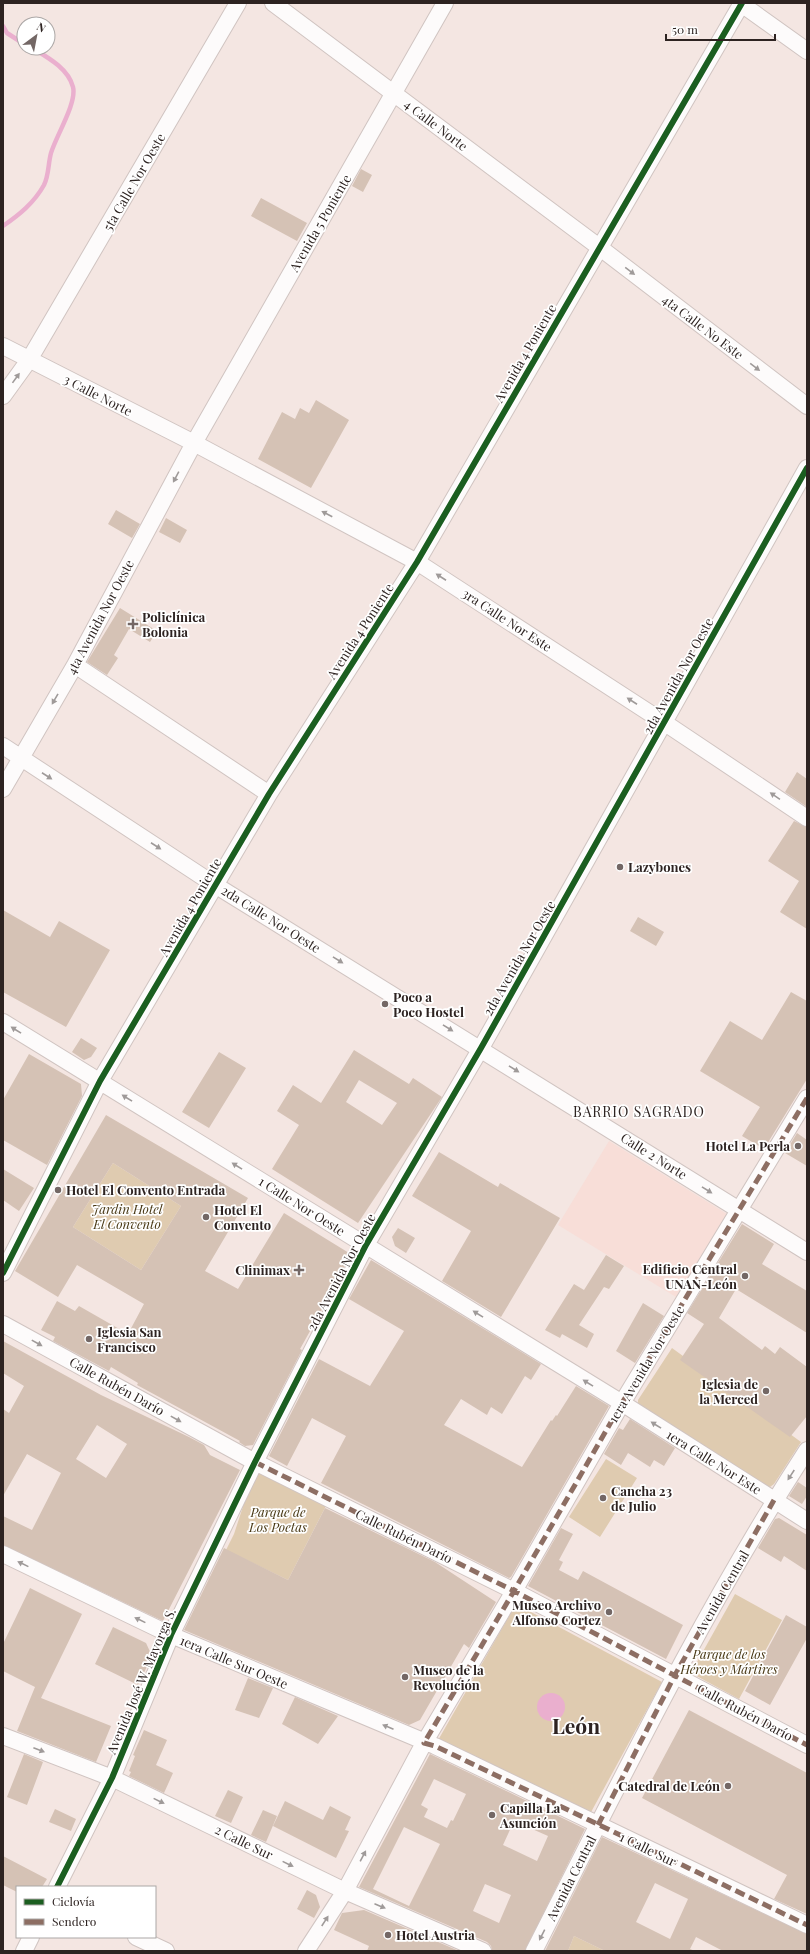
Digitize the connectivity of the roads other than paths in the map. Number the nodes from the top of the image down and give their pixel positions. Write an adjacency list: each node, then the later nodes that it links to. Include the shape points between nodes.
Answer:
1 (238, 3): 9 (street, 5ta Calle Nor Oeste)
2 (273, 3): 6 (street, 4 Calle Norte)
3 (445, 3): 6 (street, Avenida 5 Poniente)
4 (741, 3): 5 (street); 7 (street, Avenida 4 Poniente)
5 (807, 51)
6 (394, 94): 7 (street, 4 Calle Norte); 12 (street, Avenida 5 Poniente)
7 (599, 247): 11 (street, 4ta Calle No Este, one-way to 11); 14 (street, Avenida 4 Poniente)
8 (3, 346): 9 (street, 3 Calle Norte)
9 (29, 360): 10 (street, 5ta Calle Nor Oeste, one-way to 9); 12 (street, 3 Calle Norte)
10 (3, 396)
11 (807, 406)
12 (194, 443): 14 (street, 3ra Calle Nor Este, one-way to 12); 15 (street, 4ta Avenida Nor Oeste, one-way to 15)
13 (807, 468): 16 (street, 2da Avenida Nor Oeste)
14 (417, 562): 16 (street, 3ra Calle Nor Este, one-way to 14); 20 (street, Avenida 4 Poniente)
15 (75, 665): 18 (street, 4ta Avenida Nor Oeste, one-way to 18); 20 (street)
16 (665, 722): 21 (street, 3ra Calle Nor Este, one-way to 16); 24 (street, 2da Avenida Nor Oeste)
17 (3, 746): 18 (street, 2da Calle Nor Oeste)
18 (21, 759): 19 (street, 4ta Avenida Nor Oeste); 22 (street, 2da Calle Nor Oeste, one-way to 22)
19 (3, 789)
20 (269, 794): 22 (street, Avenida 4 Poniente)
21 (807, 818)
22 (215, 884): 24 (street, 2da Calle Nor Oeste, one-way to 24); 25 (street, Avenida 4 Poniente)
23 (3, 1022): 25 (street, 1 Calle Nor Oeste, one-way to 23)
24 (481, 1048): 27 (street, Calle 2 Norte, one-way to 27); 28 (street, 2da Avenida Nor Oeste)
25 (100, 1081): 28 (street, 1 Calle Nor Oeste, one-way to 25); 30 (street, Avenida 4 Poniente)
26 (807, 1098): 27 (street, 1era Avenida Nor Oeste)
27 (740, 1210): 29 (street, Calle 2 Norte); 32 (street, 1era Avenida Nor Oeste)
28 (366, 1245): 32 (street, 1 Calle Nor Oeste, one-way to 28); 34 (street, 2da Avenida Nor Oeste)
29 (807, 1252)
30 (3, 1273)
31 (3, 1324): 34 (street, Calle Rubén Darío, one-way to 34)
32 (622, 1403): 35 (street, 1era Calle Nor Este, one-way to 32); 38 (street, 1era Avenida Nor Oeste)
33 (807, 1450): 35 (street, Avenida Central, one-way to 35)
34 (255, 1462): 38 (street, Calle Rubén Darío); 39 (street, Avenida José W. Mayorga S.)
35 (774, 1500): 36 (street, 1era Calle Nor Este); 40 (street, Avenida Central)
36 (807, 1521)
37 (3, 1554): 39 (street, 1era Calle Sur Oeste, one-way to 37)
38 (514, 1591): 40 (street, Calle Rubén Darío); 42 (street, 1era Avenida Nor Oeste)
39 (171, 1635): 42 (street, 1era Calle Sur Oeste, one-way to 39); 44 (street, Avenida José W. Mayorga S.)
40 (675, 1676): 43 (street, Calle Rubén Darío); 45 (street, Avenida Central)
41 (3, 1736): 44 (street, 2 Calle Sur, one-way to 44)
42 (424, 1743): 45 (street, 1 Calle Sur); 47 (street, 1era Avenida Nor Oeste, one-way to 42)
43 (807, 1745)
44 (112, 1778): 46 (street, Avenida José W. Mayorga S.); 47 (street, 2 Calle Sur, one-way to 47)
45 (598, 1825): 48 (street, 1 Calle Sur); 55 (street, Avenida Central, one-way to 55)
46 (58, 1886)
47 (344, 1891): 53 (street, 1era Avenida Nor Oeste, one-way to 47); 54 (street, 2 Calle Sur, one-way to 54)
48 (807, 1925)
49 (30, 1938): 51 (street)
50 (138, 1938): 52 (street)
51 (24, 1951)
52 (166, 1951)
53 (306, 1951)
54 (483, 1951)
55 (534, 1951)

